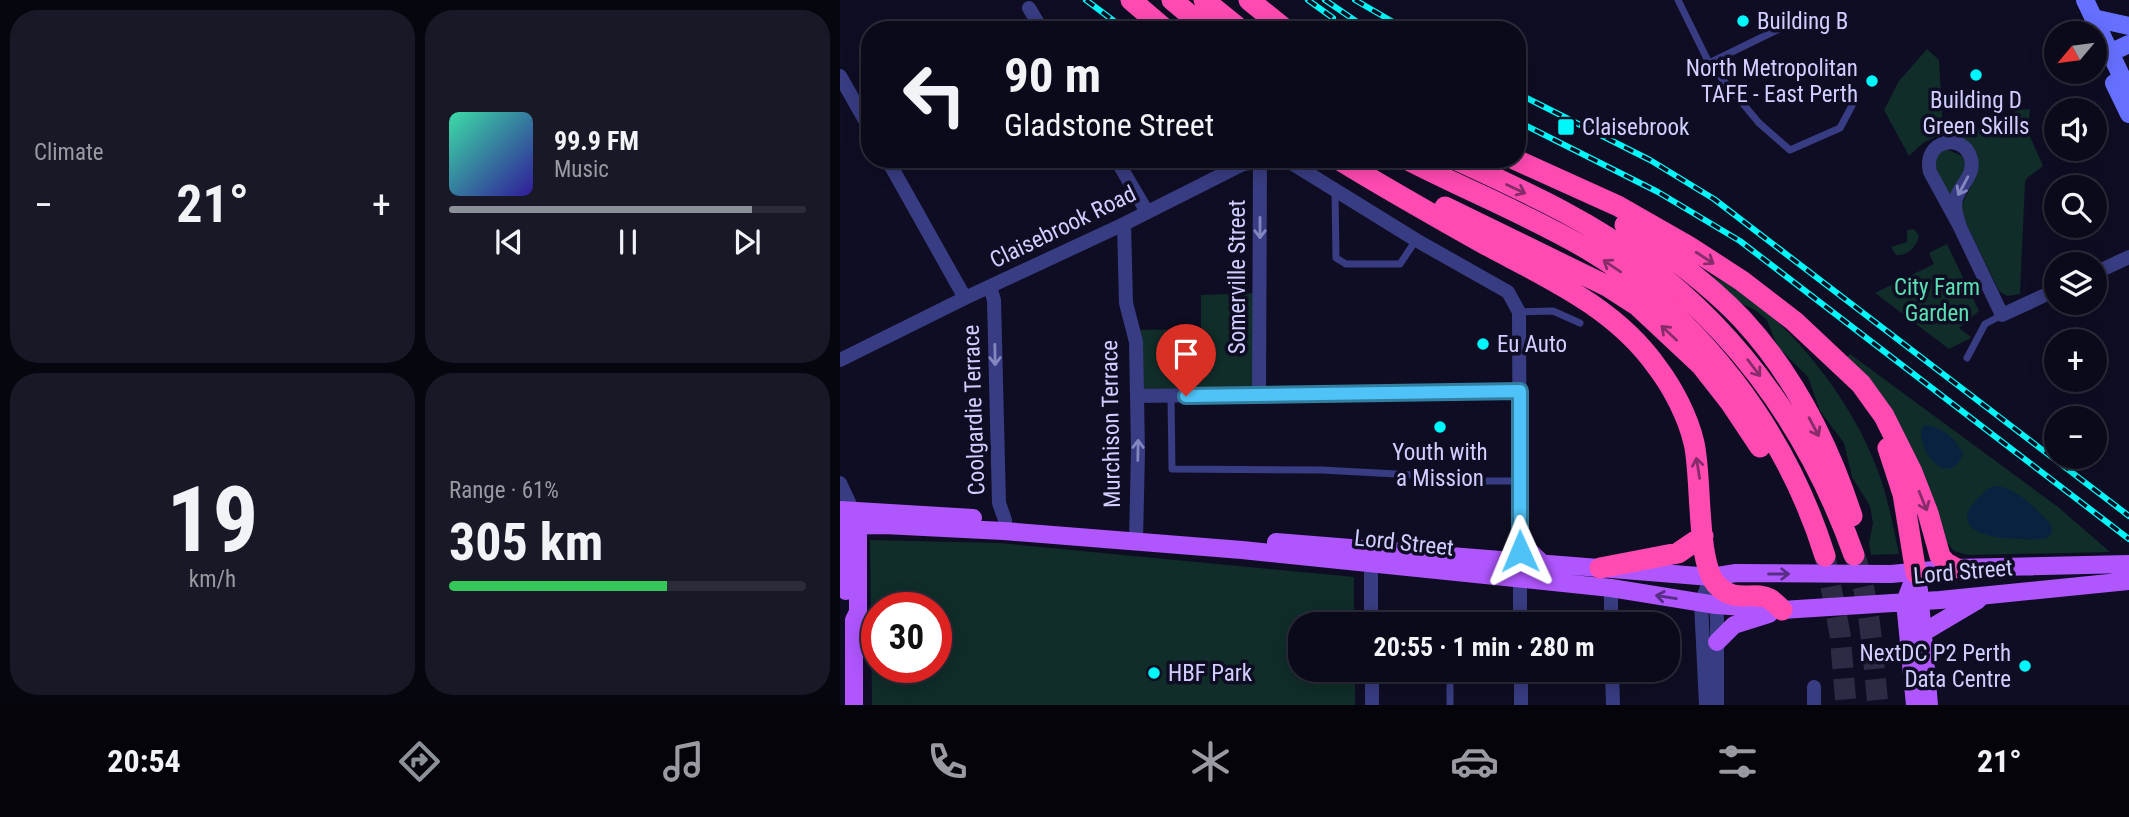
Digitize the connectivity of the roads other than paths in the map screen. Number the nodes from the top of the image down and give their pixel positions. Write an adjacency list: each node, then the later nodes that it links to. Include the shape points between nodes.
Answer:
1 (1131, 0): 10 (highway)
2 (1172, 0): 11 (highway)
3 (1204, 0): 12 (highway)
4 (1249, 0): 13 (highway)
5 (1678, 0): 25 (lane)
6 (2075, 0): 14 (street)
7 (2085, 0): 15 (street)
8 (1029, 8): 9 (street)
9 (1037, 21)
10 (1156, 21)
11 (1197, 21)
12 (1230, 21)
13 (1275, 21)
14 (2087, 21)
15 (2092, 21)
16 (1779, 29): 25 (lane)
17 (2129, 29): 18 (street); 19 (street)
18 (2107, 39)
19 (2107, 39)
20 (2107, 43): 21 (street)
21 (2129, 44)
22 (2107, 55): 27 (street)
23 (2129, 56): 27 (street)
24 (2107, 61): 30 (street)
25 (1709, 63): 28 (lane, via 1759,123 1790,150 1840,128)
26 (840, 76): 29 (street)
27 (2125, 84)
28 (1855, 100)
29 (861, 113)
30 (2129, 114)
31 (1526, 165): 57 (highway, one-way to 57, via 1618,206 1688,246 1794,321)
32 (1526, 166): 41 (highway, via 1639,234 1687,269 1743,320 1791,386 1826,449 1846,498 1858,555 1793,426 1746,358 1715,324 1641,259 1533,196)
33 (892, 168): 51 (street)
34 (1121, 168): 43 (street)
35 (1235, 168): 43 (street, Claisebrook Road)
36 (1260, 168): 59 (street, Somerville Street, one-way to 59)
37 (1299, 168): 42 (street, Claisebrook Road)
38 (1353, 168): 69 (highway, one-way to 38, via 1694,442 1659,368 1634,337 1548,276)
39 (1371, 168): 64 (highway, one-way to 39, via 1701,365 1638,306 1607,286)
40 (1424, 168): 64 (highway, one-way to 40, via 1782,454 1726,371 1656,298 1587,249)
41 (1474, 168)
42 (1335, 191): 46 (street, Claisebrook Road); 46 (lane, via 1336,258 1346,264 1400,264)
43 (1147, 212): 44 (street, Claisebrook Road)
44 (1124, 224): 49 (street, Claisebrook Road); 60 (street, Murchison Terrace, via 1126,303 1136,342)
45 (1960, 226): 45 (street, one-way to 45, via 1928,168 1933,150 1953,142 1963,146 1971,159 1970,173 1955,203); 53 (street)
46 (1416, 240): 52 (street, Claisebrook Road, via 1508,292)
47 (2129, 257): 48 (street)
48 (2107, 267)
49 (990, 287): 51 (street, Claisebrook Road); 66 (street, Coolgardie Terrace, one-way to 66, via 999,503)
50 (2044, 296): 53 (street)
51 (965, 298): 56 (street, Claisebrook Road)
52 (1519, 312): 54 (lane, via 1553,311); 58 (street)
53 (2002, 315): 55 (lane, via 1985,324)
54 (1580, 323)
55 (1967, 358)
56 (840, 360)
57 (1836, 363): 75 (highway, one-way to 75, via 1861,384 1884,416 1912,472 1940,556); 77 (highway, via 1864,401 1887,447 1903,494)
58 (1520, 391): 59 (street); 62 (street)
59 (1259, 395): 61 (street)
60 (1137, 396): 61 (street); 68 (street, Murchison Terrace, one-way to 60)
61 (1171, 396): 62 (lane, via 1171,469 1322,470)
62 (1519, 481): 67 (street)
63 (840, 483): 65 (street)
64 (1804, 500): 70 (highway)
65 (847, 520): 66 (main road, Lord Street); 95 (main road)
66 (1004, 526): 68 (main road, Lord Street)
67 (1520, 531): 72 (main road, via 1527,549); 76 (street)
68 (1135, 535): 71 (main road, Lord Street)
69 (1703, 536): 74 (highway, via 1678,553); 78 (highway)
70 (1825, 556)
71 (1371, 558): 76 (main road, Lord Street); 85 (street)
72 (1543, 564): 74 (main road, Lord Street); 76 (main road, Lord Street)
73 (2124, 564): 75 (main road, Lord Street)
74 (1600, 568): 78 (main road, Lord Street)
75 (1955, 568): 77 (main road, Lord Street)
76 (1520, 571): 80 (main road, Lord Street); 86 (street)
77 (1916, 573): 78 (main road, Lord Street, one-way to 77, via 1736,573); 82 (main road)
78 (1711, 577): 83 (street); 84 (highway, via 1727,593 1769,598)
79 (2129, 581): 81 (main road, Lord Street)
80 (1611, 588): 83 (main road, Lord Street, one-way to 80); 87 (street)
81 (1988, 595): 82 (main road, Lord Street); 88 (main road)
82 (1913, 602): 84 (main road, Lord Street); 88 (main road); 103 (main road)
83 (1709, 604): 84 (main road, Lord Street); 89 (street); 100 (street)
84 (1782, 610): 89 (main road, via 1734,625)
85 (1371, 612)
86 (1520, 612)
87 (1611, 612)
88 (1924, 632): 104 (main road)
89 (1717, 642): 101 (street)
90 (1372, 682): 96 (street)
91 (1450, 682): 97 (lane)
92 (1521, 682): 98 (street)
93 (1612, 682): 99 (street)
94 (1814, 687): 102 (street)
95 (854, 705)
96 (1372, 705)
97 (1450, 705)
98 (1521, 705)
99 (1613, 705)
100 (1706, 705)
101 (1717, 705)
102 (1814, 705)
103 (1915, 705)
104 (1929, 705)

